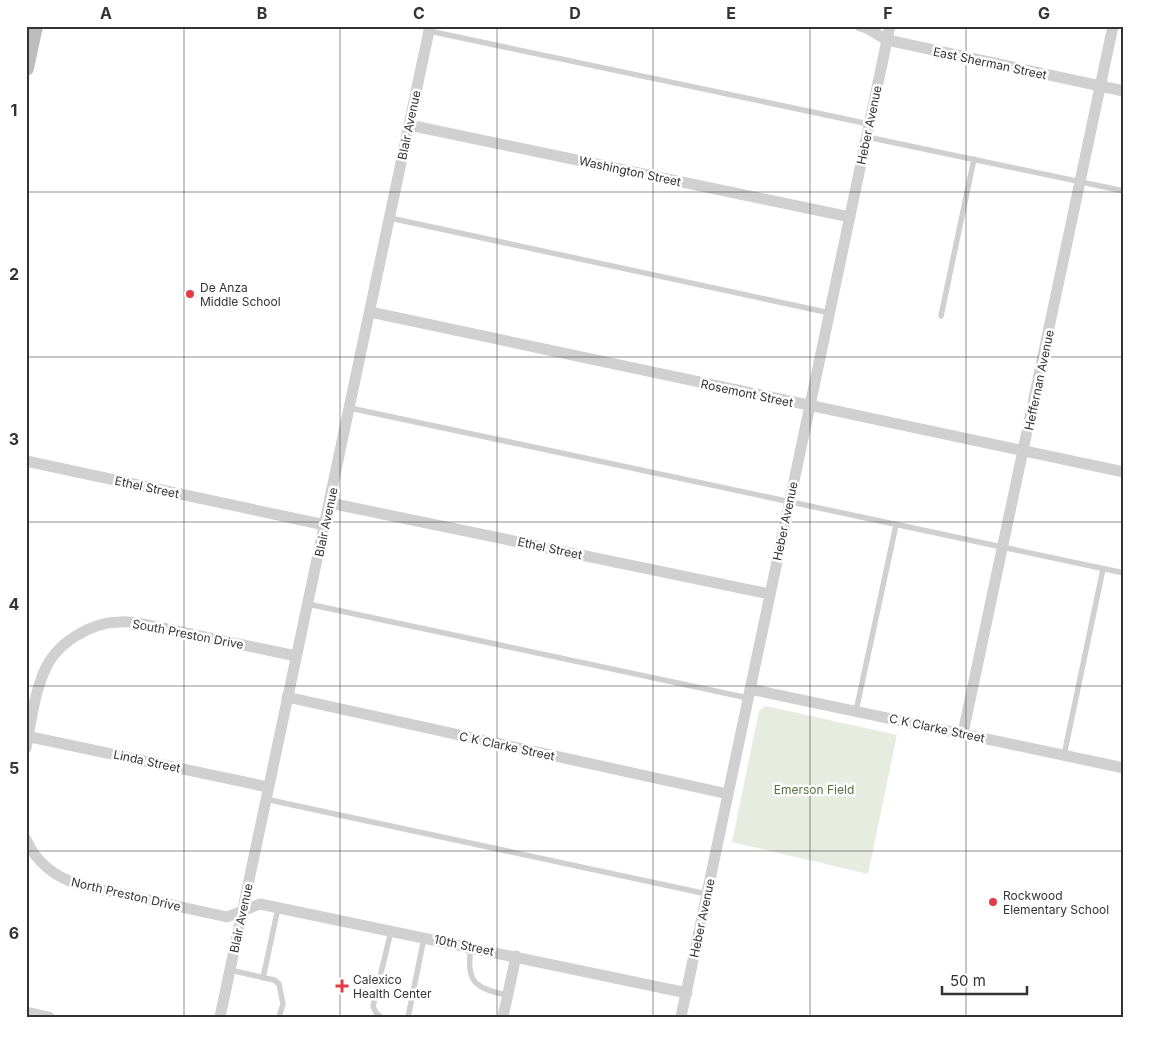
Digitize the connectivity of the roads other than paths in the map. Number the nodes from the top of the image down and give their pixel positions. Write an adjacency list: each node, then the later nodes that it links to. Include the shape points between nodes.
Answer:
1 (35, 26): 7 (street)
2 (860, 26): 6 (street, East Sherman Street)
3 (890, 26): 6 (street, Heber Avenue)
4 (1112, 26): 8 (street, Heffernan Avenue)
5 (430, 29): 10 (lane); 11 (street, Blair Avenue)
6 (887, 40): 8 (street, East Sherman Street); 10 (street, Heber Avenue)
7 (26, 68)
8 (1101, 86): 9 (street, East Sherman Street); 14 (street, Heffernan Avenue)
9 (1124, 91)
10 (869, 124): 12 (street, Heber Avenue)
11 (409, 125): 16 (street, Washington Street); 17 (street, Blair Avenue)
12 (867, 137): 13 (lane); 16 (street, Heber Avenue)
13 (974, 159): 14 (lane); 20 (lane)
14 (1081, 182): 15 (lane); 23 (street, Heffernan Avenue)
15 (1124, 191)
16 (850, 217): 19 (street, Heber Avenue)
17 (390, 218): 18 (street, Blair Avenue); 19 (lane)
18 (370, 312): 21 (street, Rosemont Street); 22 (street, Blair Avenue)
19 (830, 313): 21 (street, Heber Avenue)
20 (941, 316)
21 (811, 406): 23 (street, Rosemont Street); 26 (street, Heber Avenue)
22 (350, 408): 26 (lane); 27 (street, Blair Avenue)
23 (1024, 450): 25 (street, Rosemont Street); 30 (street, Heffernan Avenue)
24 (26, 461): 28 (street, Ethel Street)
25 (1124, 472)
26 (790, 502): 29 (lane); 33 (street, Heber Avenue)
27 (330, 503): 28 (street, Blair Avenue); 33 (street, Ethel Street)
28 (326, 525): 34 (street, Blair Avenue)
29 (896, 525): 30 (lane); 38 (lane)
30 (1003, 548): 31 (lane); 39 (street, Heffernan Avenue)
31 (1103, 569): 32 (lane); 41 (lane)
32 (1124, 573)
33 (770, 594): 36 (street, Heber Avenue)
34 (308, 604): 35 (street, Blair Avenue); 36 (lane)
35 (296, 656): 37 (street, Blair Avenue); 40 (street, South Preston Drive, via 143,624 120,622 97,626 78,635 49,661)
36 (749, 693): 38 (street, C K Clarke Street); 44 (street, Heber Avenue)
37 (287, 698): 43 (street, Blair Avenue); 44 (street, C K Clarke Street)
38 (856, 711): 39 (street, C K Clarke Street)
39 (963, 733): 41 (street, C K Clarke Street)
40 (27, 740): 43 (street, Linda Street)
41 (1064, 755): 42 (street, C K Clarke Street)
42 (1124, 768)
43 (268, 787): 45 (street, Blair Avenue)
44 (728, 794): 47 (street, Heber Avenue)
45 (265, 799): 47 (lane); 49 (street, Blair Avenue)
46 (26, 839): 49 (street, North Preston Drive, via 39,861 68,881 227,918)
47 (707, 894): 56 (street, Heber Avenue)
48 (278, 908): 49 (street, 10th Street, via 260,904); 50 (street, 10th Street); 55 (lane)
49 (242, 911): 54 (street, Blair Avenue)
50 (391, 930): 51 (street, 10th Street); 62 (lane, via 373,1006)
51 (424, 937): 52 (street, 10th Street); 63 (lane)
52 (471, 947): 53 (street, 10th Street); 57 (lane, via 469,973 474,982 481,988)
53 (516, 956): 56 (street, 10th Street); 57 (street)
54 (230, 970): 55 (lane); 60 (street, Blair Avenue)
55 (263, 978): 61 (lane, via 280,984 282,1004)
56 (686, 993): 65 (street, Heber Avenue)
57 (508, 995): 64 (street)
58 (26, 1012): 59 (street)
59 (49, 1017)
60 (220, 1017)
61 (279, 1017)
62 (381, 1017)
63 (408, 1017)
64 (503, 1017)
65 (681, 1017)

